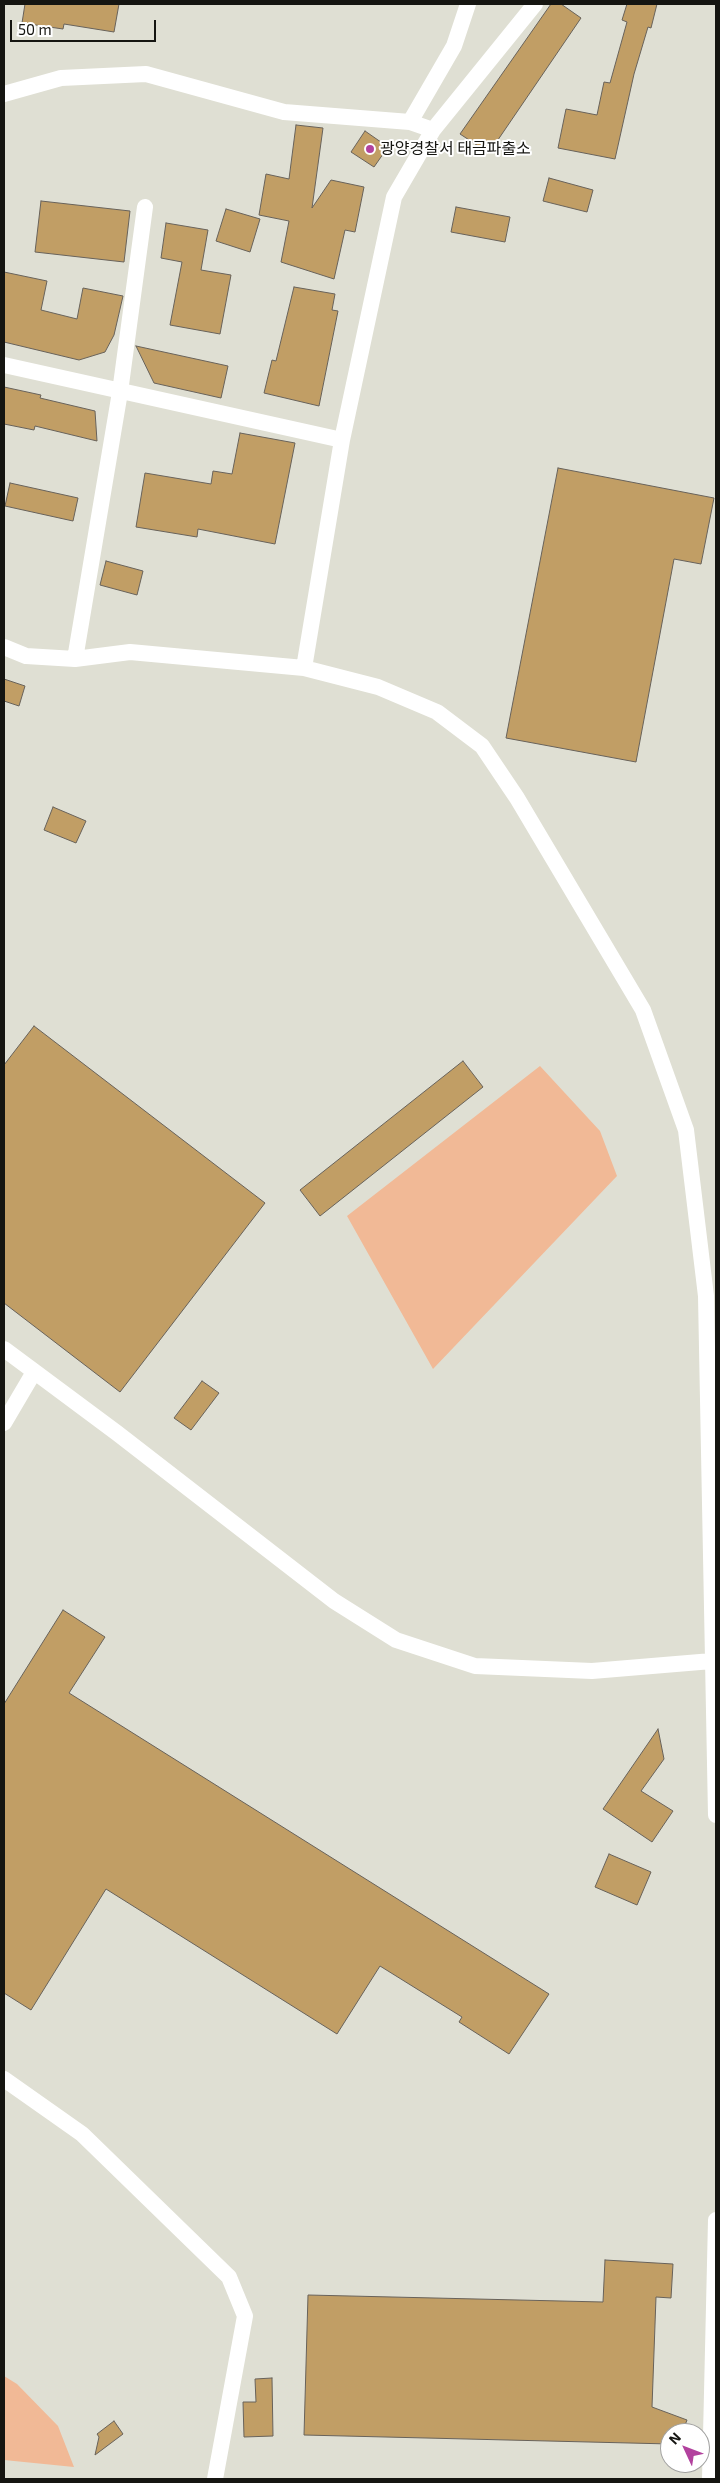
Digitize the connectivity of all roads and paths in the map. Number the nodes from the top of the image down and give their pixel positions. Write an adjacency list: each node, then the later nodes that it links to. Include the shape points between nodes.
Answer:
1 (468, 4): 4 (street, via 454,46)
2 (536, 4): 5 (street)
3 (4, 94): 4 (street, via 61,78 146,74 284,112)
4 (410, 122): 5 (street)
5 (433, 130): 9 (street, via 394,197)
6 (145, 207): 8 (street)
7 (4, 365): 8 (street)
8 (120, 392): 9 (street); 11 (street)
9 (342, 440): 12 (street)
10 (4, 647): 11 (street, via 26,656)
11 (75, 659): 12 (street, via 130,652)
12 (304, 668): 16 (street, via 378,687 438,712 482,746 517,798 643,1010 686,1130 706,1296)
13 (4, 1349): 14 (street)
14 (34, 1372): 15 (street); 16 (street, via 334,1601 396,1640 475,1666 592,1670)
15 (4, 1423)
16 (712, 1661): 17 (street)
17 (716, 1815)
18 (4, 2079): 20 (street, via 82,2134 229,2277 245,2316)
19 (716, 2220): 21 (street)
20 (215, 2479)
21 (710, 2479)

